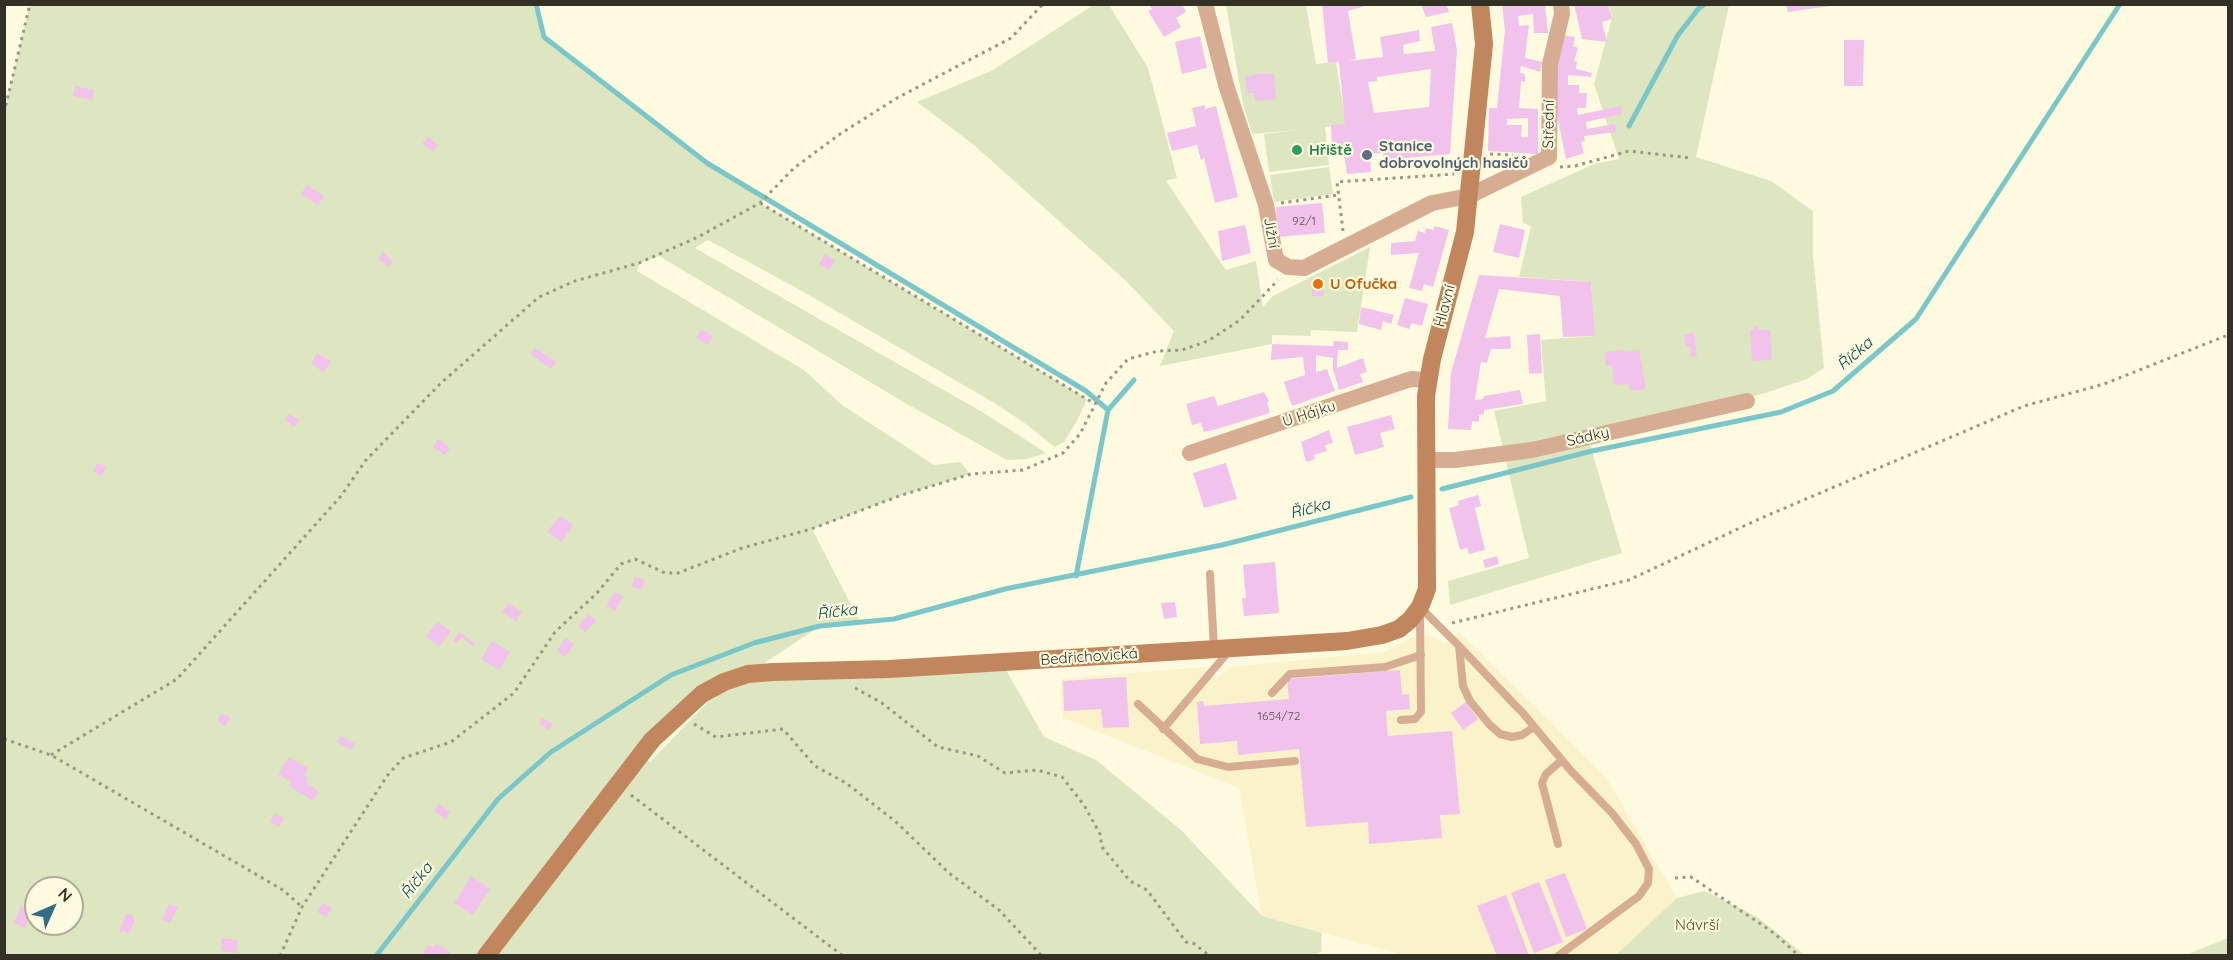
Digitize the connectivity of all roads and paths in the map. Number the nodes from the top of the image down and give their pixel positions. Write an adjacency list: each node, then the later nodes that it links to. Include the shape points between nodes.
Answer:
1 (30, 4): 6 (path)
2 (1043, 4): 12 (path, via 1011,38 897,98 840,134 794,168)
3 (1204, 4): 13 (street, Jižní)
4 (1480, 4): 11 (street, Hlavní, via 1484,44)
5 (1561, 4): 7 (street, Střední, via 1550,64)
6 (4, 113)
7 (1549, 157): 8 (path, via 1550,168 1575,166 1629,151); 11 (street, Střední)
8 (1691, 158)
9 (1457, 171): 10 (path, via 1337,182)
10 (1338, 195): 13 (path); 14 (path)
11 (1469, 196): 14 (street, Jižní, via 1432,203); 17 (street, Hlavní, via 1465,232)
12 (760, 203): 19 (path); 36 (path, via 639,263 575,281 539,297 441,382 366,460 340,496 177,679)
13 (1266, 205): 15 (street, Jižní, via 1276,260)
14 (1345, 247): 15 (street, Jižní, via 1304,268)
15 (1288, 267): 19 (path, via 1240,320 1216,336 1182,350 1128,359 1106,383)
16 (2229, 335): 24 (path, via 2104,384 2024,406 1759,519 1629,580)
17 (1428, 380): 20 (street, U Hájku, via 1412,380); 21 (street, Hlavní)
18 (1747, 401): 21 (street, Sádky, via 1532,450)
19 (1095, 403): 42 (path, via 1080,434 1064,453 1023,470 971,474 811,529 742,548 678,573 664,573 635,559 621,564 555,632 514,693 451,742 403,758 387,776)
20 (1190, 453)
21 (1426, 460): 23 (street, Hlavní, via 1428,577)
22 (1210, 574): 26 (lane)
23 (1420, 608): 24 (lane); 26 (street, Bedřichovická, via 1399,628 1366,638); 27 (lane)
24 (1439, 627): 25 (lane)
25 (1459, 646): 33 (lane); 33 (lane, via 1463,686 1489,724 1500,734 1512,737)
26 (1222, 648): 31 (street, Bedřichovická, via 748,674 702,694); 34 (lane)
27 (1421, 655): 29 (lane, via 1385,667 1290,674); 32 (lane, via 1421,712 1415,719)
28 (852, 685): 47 (path, via 938,747 978,756 1005,773 1037,770 1062,777 1084,805 1100,834 1102,847 1130,881 1147,890 1186,942)
29 (1272, 693)
30 (1138, 704): 34 (lane)
31 (678, 715): 39 (street, Bedřichovická, via 652,740); 46 (path, via 716,738 783,729 815,766 846,783 895,821 949,873 999,910)
32 (1401, 720)
33 (1534, 727): 37 (lane)
34 (1164, 729): 38 (lane, via 1193,757 1224,767)
35 (4, 738): 36 (path)
36 (51, 755): 42 (path, via 283,890)
37 (1562, 760): 40 (lane, via 1546,774 1542,787); 48 (lane, via 1628,833 1646,861 1650,876 1645,890 1632,902)
38 (1295, 761)
39 (618, 785): 44 (street, Bedřichovická); 45 (path)
40 (1558, 844)
41 (1675, 878): 49 (path, via 1691,877 1774,933)
42 (302, 907): 43 (path)
43 (280, 956)
44 (486, 956)
45 (843, 956)
46 (1042, 956)
47 (1210, 956)
48 (1558, 956)
49 (1798, 956)

